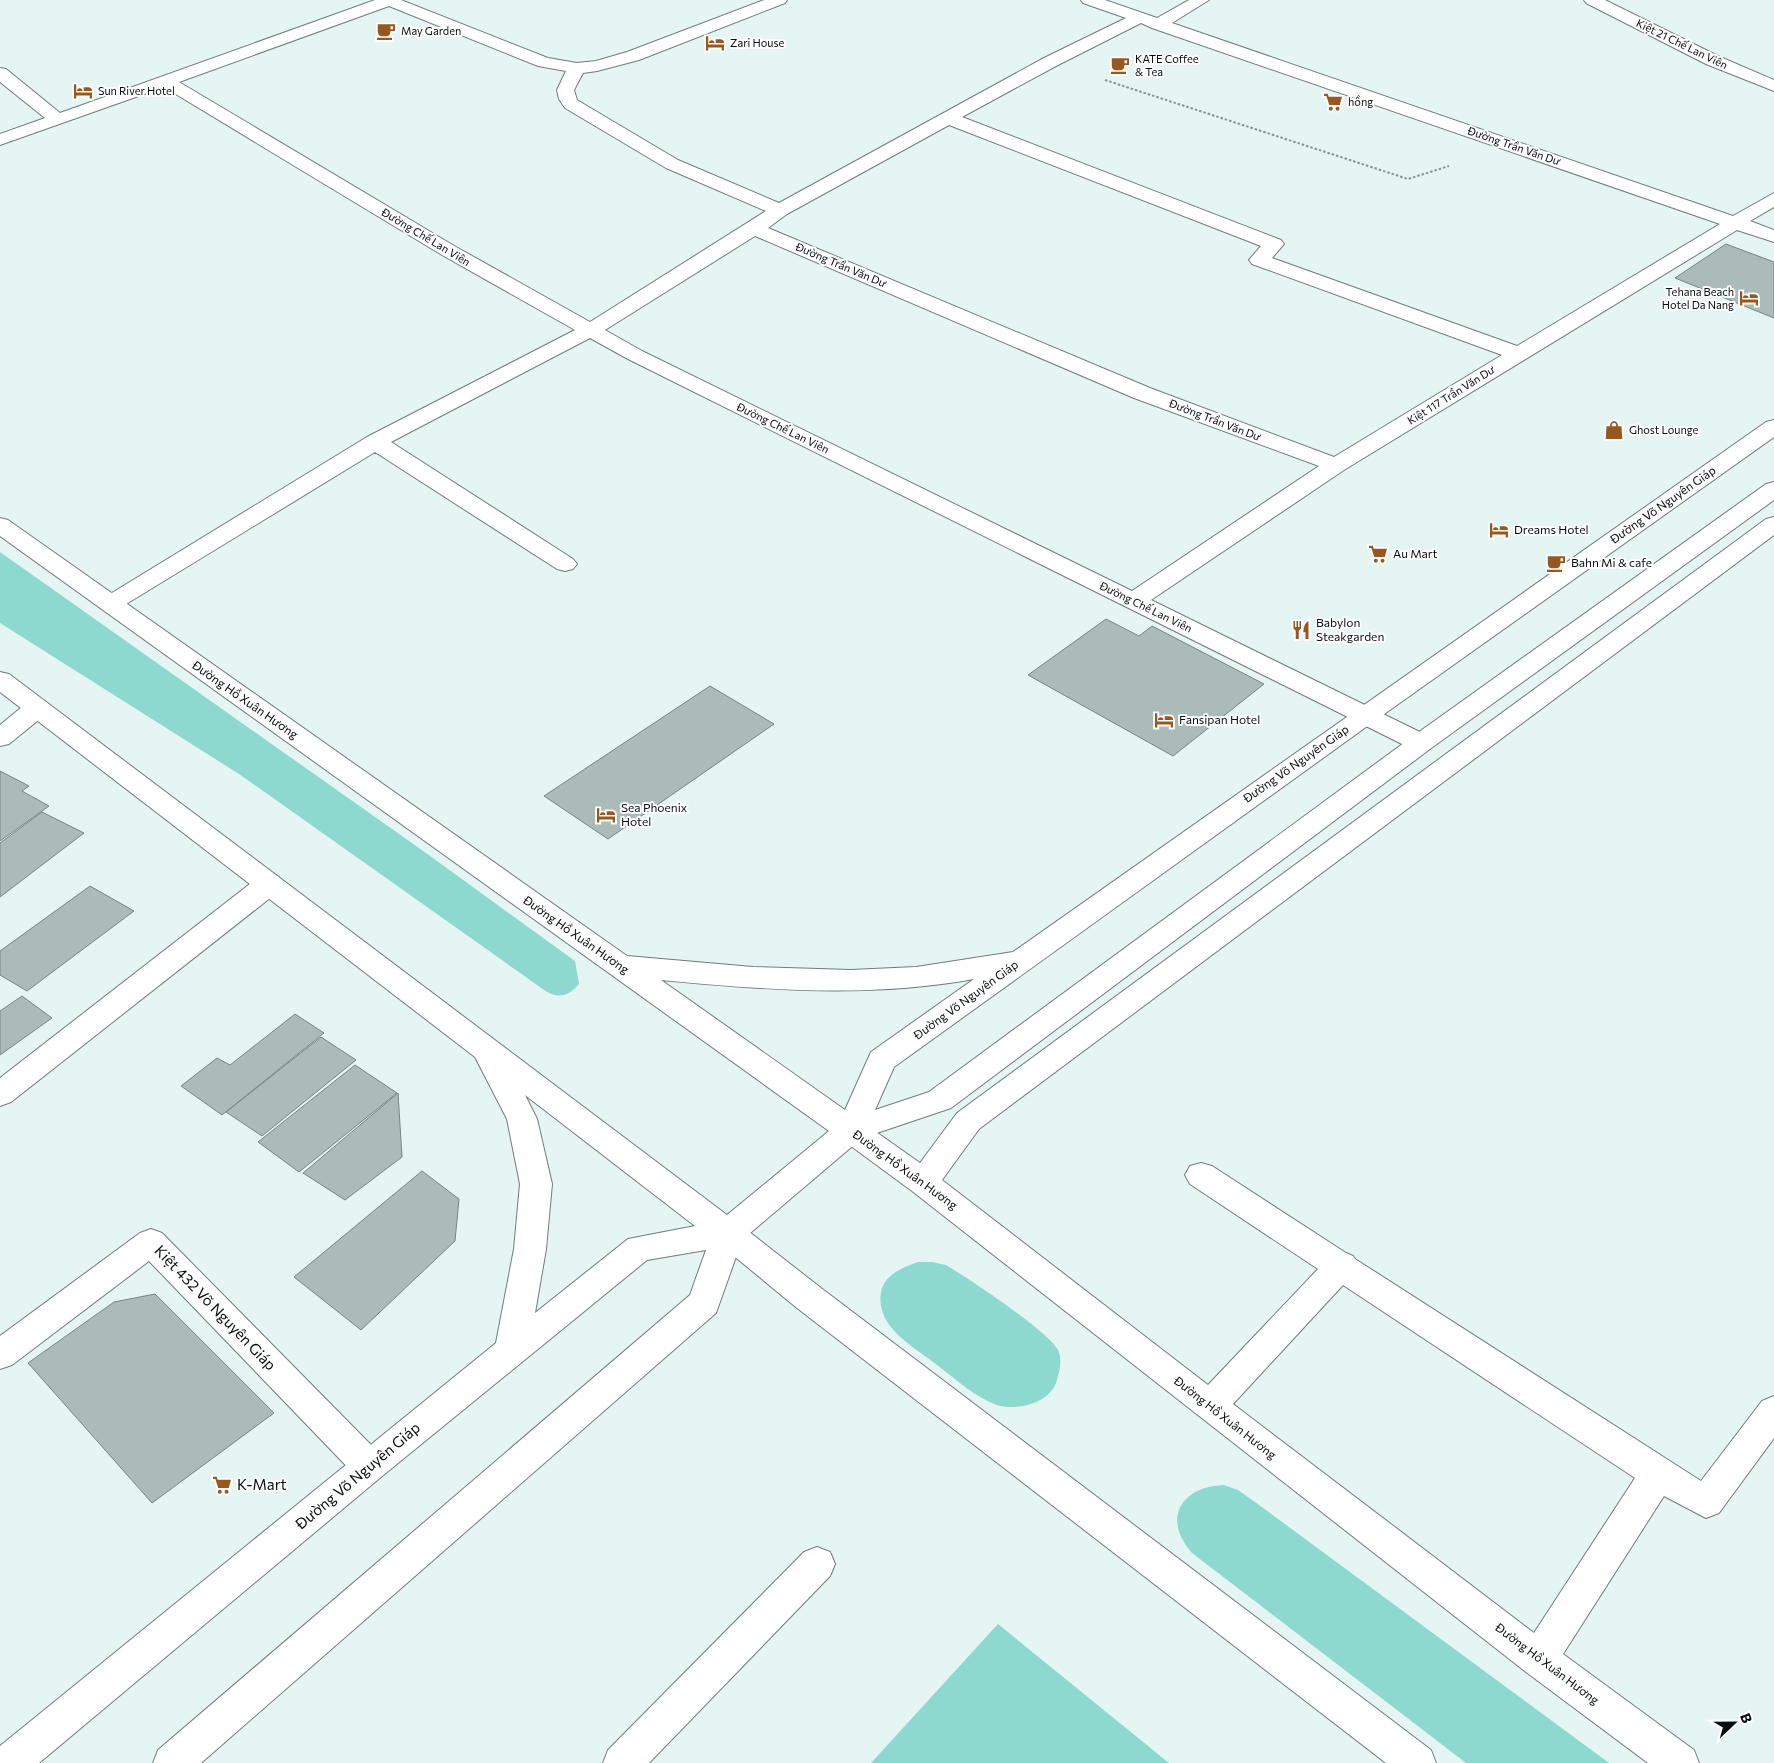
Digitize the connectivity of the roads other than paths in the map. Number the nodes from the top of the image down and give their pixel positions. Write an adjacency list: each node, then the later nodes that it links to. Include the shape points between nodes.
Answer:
1 (387, 0): 9 (street, via 544,62); 11 (street)
2 (780, 0): 9 (street, via 633,56)
3 (1089, 0): 7 (street, Đường Trần Văn Dư)
4 (1201, 0): 8 (street)
5 (1623, 0): 6 (street)
6 (1599, 4): 12 (street, Kiệt 21 Chế Lan Viên, via 1712,60)
7 (1139, 18): 8 (street, Đường Trần Văn Dư); 13 (street)
8 (1158, 24): 18 (street, Đường Trần Văn Dư)
9 (577, 68): 17 (street, via 563,89 570,104 672,164)
10 (0, 73): 14 (street)
11 (164, 80): 14 (street); 21 (street, Đường Chế Lan Viên)
12 (1774, 86)
13 (948, 118): 17 (street); 22 (street, via 1274,244 1259,260)
14 (57, 119): 15 (street)
15 (0, 140)
16 (1774, 199): 18 (street, Kiệt 117 Trần Văn Dư)
17 (780, 210): 19 (street)
18 (1737, 222): 20 (street, Đường Trần Văn Dư); 22 (street, Kiệt 117 Trần Văn Dư)
19 (754, 229): 21 (street); 25 (street, Đường Trần Văn Dư, via 1142,393)
20 (1774, 236)
21 (589, 331): 24 (street); 30 (street, Đường Chế Lan Viên)
22 (1518, 354): 25 (street, Kiệt 117 Trần Văn Dư)
23 (1774, 427): 34 (street, Đường Võ Nguyên Giáp)
24 (375, 442): 29 (street); 31 (street)
25 (1336, 465): 30 (street, Kiệt 117 Trần Văn Dư)
26 (1774, 489): 36 (street, Đường Võ Nguyên Giáp)
27 (1774, 524): 44 (street, via 968,1121)
28 (0, 525): 31 (street, Đường Hồ Xuân Hương)
29 (565, 564)
30 (1133, 601): 34 (street, Đường Chế Lan Viên)
31 (110, 604): 39 (street, Đường Hồ Xuân Hương)
32 (0, 680): 33 (street)
33 (37, 708): 35 (street); 37 (street)
34 (1364, 716): 36 (street, Đường Chế Lan Viên); 38 (street, Đường Võ Nguyên Giáp)
35 (0, 738)
36 (1421, 743): 42 (street, Đường Võ Nguyên Giáp, via 940,1100)
37 (269, 884): 40 (street); 41 (street)
38 (1021, 960): 39 (street, via 953,973 884,980 727,976); 42 (street, Đường Võ Nguyên Giáp, via 882,1060)
39 (620, 966): 42 (street, Đường Hồ Xuân Hương)
40 (486, 1049): 45 (street); 47 (street, via 522,1119 536,1184 530,1248)
41 (0, 1094)
42 (851, 1130): 44 (street, Đường Hồ Xuân Hương); 45 (street, Đường Võ Nguyên Giáp)
43 (1201, 1175): 46 (street)
44 (923, 1182): 49 (street, Đường Hồ Xuân Hương)
45 (728, 1232): 47 (street, Đường Võ Nguyên Giáp, via 639,1248); 56 (street, via 704,1303); 58 (street, via 817,1304)
46 (1342, 1265): 49 (street); 52 (street)
47 (512, 1350): 51 (street, Đường Võ Nguyên Giáp)
48 (0, 1355): 51 (street, Kiệt 432 Võ Nguyên Giáp, via 151,1242)
49 (1210, 1406): 54 (street, Đường Hồ Xuân Hương)
50 (1774, 1411): 52 (street, via 1706,1502)
51 (369, 1466): 55 (street, Đường Võ Nguyên Giáp)
52 (1658, 1474): 54 (street, via 1584,1584)
53 (817, 1564): 57 (street)
54 (1539, 1659): 59 (street, Đường Hồ Xuân Hương)
55 (9, 1763)
56 (172, 1763)
57 (622, 1763)
58 (1416, 1763)
59 (1680, 1763)

